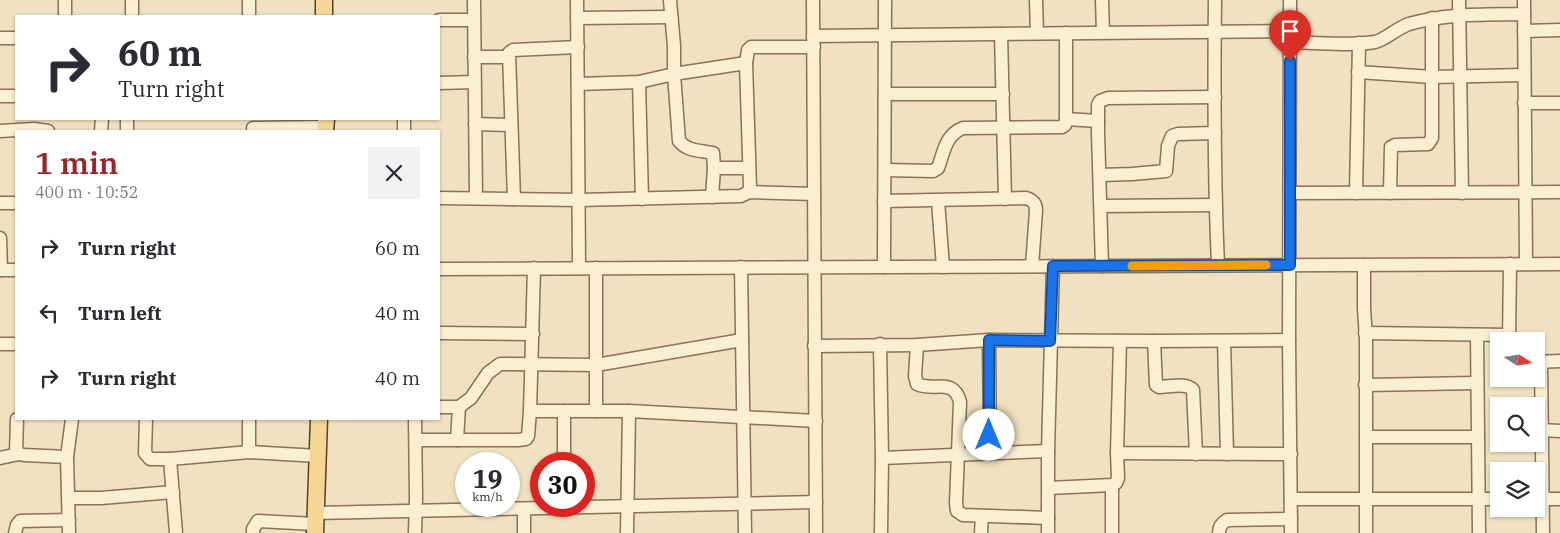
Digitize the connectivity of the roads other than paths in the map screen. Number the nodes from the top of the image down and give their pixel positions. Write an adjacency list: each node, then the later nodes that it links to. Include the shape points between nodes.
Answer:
1 (65, 0): 17 (street)
2 (132, 0): 18 (street)
3 (249, 0): 19 (street)
4 (324, 0): 20 (main road)
5 (474, 0): 26 (street)
6 (577, 0): 23 (street)
7 (670, 0): 22 (street)
8 (813, 0): 38 (street)
9 (886, 0): 34 (street)
10 (1036, 0): 31 (street)
11 (1102, 0): 30 (street)
12 (1215, 0): 29 (street)
13 (1290, 0): 35 (street)
14 (1460, 0): 21 (street)
15 (1524, 0): 16 (street)
16 (1524, 14): 21 (street); 27 (street)
17 (65, 15)
18 (132, 15)
19 (249, 15)
20 (324, 15)
21 (1460, 15): 24 (street); 48 (street)
22 (671, 17): 23 (street); 45 (street)
23 (577, 18): 40 (street)
24 (1432, 18): 39 (street, via 1407,25 1378,41); 47 (street)
25 (440, 20): 26 (street)
26 (474, 20): 41 (street)
27 (1524, 30): 28 (street); 46 (street)
28 (1560, 30)
29 (1215, 31): 30 (street); 35 (street); 57 (street)
30 (1103, 32): 32 (street)
31 (1038, 33): 32 (street); 33 (street)
32 (1066, 33): 60 (street)
33 (1001, 34): 34 (street); 54 (street)
34 (885, 35): 38 (street); 53 (street)
35 (1290, 37): 39 (street); 77 (street)
36 (0, 38): 37 (street)
37 (15, 38)
38 (813, 42): 43 (street, via 751,47); 82 (street)
39 (1358, 43): 44 (street)
40 (578, 48): 42 (street, via 513,50); 52 (street)
41 (474, 57): 42 (street); 49 (street)
42 (508, 57): 63 (street)
43 (746, 63): 45 (street); 72 (street)
44 (1358, 72): 47 (street); 78 (street)
45 (674, 74): 50 (street); 71 (street, via 679,141 690,150 713,154)
46 (1524, 75): 48 (street); 58 (street)
47 (1432, 77): 48 (street); 79 (street, via 1432,138 1428,144 1391,147)
48 (1460, 77): 80 (street)
49 (474, 82): 51 (street); 62 (street)
50 (639, 82): 52 (street); 87 (street)
51 (440, 83)
52 (578, 84): 89 (street)
53 (885, 94): 54 (street); 73 (street)
54 (1002, 94): 67 (street)
55 (0, 96): 56 (street)
56 (15, 96)
57 (1215, 97): 61 (street, via 1103,98 1098,105); 70 (street)
58 (1524, 103): 59 (street); 81 (street)
59 (1560, 103)
60 (1066, 119): 61 (street); 67 (street, via 1062,127)
61 (1098, 121): 74 (street)
62 (475, 124): 63 (street); 85 (street)
63 (511, 125): 86 (street)
64 (33, 126): 68 (street); 69 (street)
65 (253, 126): 66 (street)
66 (326, 126)
67 (1003, 127): 73 (street, via 958,130 947,140 938,168 933,171); 88 (street)
68 (45, 130)
69 (0, 131)
70 (1215, 133): 74 (street, via 1172,136 1166,171); 94 (street)
71 (714, 168): 72 (street); 83 (street)
72 (749, 168): 75 (street)
73 (885, 170): 90 (street)
74 (1100, 174): 95 (street)
75 (748, 192): 82 (street); 83 (street, via 741,196)
76 (1560, 192): 81 (street)
77 (1291, 193): 78 (street); 100 (street)
78 (1356, 193): 79 (street)
79 (1390, 193): 80 (street)
80 (1462, 193): 81 (street)
81 (1525, 193): 98 (street)
82 (814, 194): 108 (street)
83 (712, 197): 87 (street)
84 (440, 198): 85 (street)
85 (476, 198): 86 (street)
86 (514, 199): 89 (street)
87 (642, 199): 89 (street)
88 (1005, 199): 91 (street); 103 (street, via 1026,198 1036,204)
89 (579, 200): 111 (street)
90 (884, 201): 91 (street); 109 (street)
91 (938, 201): 102 (street)
92 (0, 203): 93 (street)
93 (15, 203)
94 (1215, 205): 95 (street); 106 (street)
95 (1101, 206): 105 (street)
96 (0, 238): 114 (street)
97 (1510, 264): 98 (street); 101 (street); 116 (street)
98 (1526, 264): 99 (street)
99 (1560, 264)
100 (1290, 265): 101 (street); 106 (street); 124 (street)
101 (1364, 265): 118 (street)
102 (943, 266): 103 (street); 109 (street)
103 (1032, 266): 104 (street)
104 (1053, 266): 105 (street); 125 (street)
105 (1102, 266): 106 (street)
106 (1218, 266)
107 (741, 267): 108 (street); 112 (street); 122 (street)
108 (814, 267): 109 (street); 133 (street)
109 (884, 267)
110 (534, 268): 111 (street); 113 (street); 119 (street)
111 (579, 268): 112 (street)
112 (596, 268): 137 (street)
113 (440, 269)
114 (0, 270): 115 (street)
115 (15, 270)
116 (1509, 332)
117 (440, 333): 119 (street)
118 (1365, 333): 120 (street); 139 (street)
119 (533, 334): 136 (street)
120 (1477, 335): 121 (street); 138 (street)
121 (1490, 336)
122 (742, 340): 137 (street); 146 (street)
123 (989, 340): 125 (street); 132 (street); 164 (street)
124 (1289, 340): 128 (street); 168 (street)
125 (1050, 341): 126 (street); 160 (street)
126 (1120, 341): 127 (street); 165 (street)
127 (1154, 341): 128 (street); 166 (street, via 1156,385 1185,385 1192,390)
128 (1224, 341): 167 (street)
129 (0, 344): 130 (street)
130 (15, 344)
131 (880, 344): 132 (street); 133 (street); 173 (street)
132 (917, 345): 169 (street, via 917,384 948,387 959,397)
133 (814, 346): 153 (street)
134 (1560, 361): 135 (street)
135 (1545, 362)
136 (532, 364): 137 (street); 141 (street, via 500,364 488,373 471,398); 144 (street)
137 (596, 365): 142 (street)
138 (1477, 384): 139 (street); 157 (street)
139 (1365, 385): 156 (street)
140 (440, 406): 141 (street)
141 (458, 407): 159 (street)
142 (596, 410): 143 (street); 145 (street)
143 (629, 410): 146 (street); 187 (street)
144 (530, 411): 145 (street); 159 (street, via 526,439)
145 (564, 411): 162 (street)
146 (744, 417): 153 (street); 186 (street)
147 (16, 420): 163 (street, via 15,450)
148 (72, 420): 171 (street)
149 (146, 420): 174 (street, via 145,453 150,458)
150 (249, 420): 161 (street)
151 (319, 420): 170 (main road)
152 (415, 420): 158 (street)
153 (816, 421): 185 (street)
154 (1545, 430): 155 (street)
155 (1560, 431)
156 (1366, 437): 157 (street); 180 (street)
157 (1478, 437): 181 (street)
158 (416, 440): 159 (street); 191 (street)
159 (456, 440)
160 (1048, 451): 164 (street); 176 (street)
161 (249, 452): 170 (street); 174 (street)
162 (564, 452)
163 (19, 454): 171 (street); 172 (street)
164 (990, 454): 169 (street)
165 (1117, 454): 166 (street); 175 (street, via 1118,478)
166 (1196, 454): 167 (street)
167 (1227, 454): 168 (street)
168 (1291, 454): 179 (street)
169 (958, 455): 173 (street); 192 (street, via 957,511 963,515)
170 (318, 456): 197 (main road)
171 (67, 457): 178 (street)
172 (0, 458)
173 (882, 458): 207 (street)
174 (170, 459): 177 (street)
175 (1112, 485): 176 (street); 210 (street)
176 (1048, 488): 194 (street)
177 (173, 492): 178 (street); 200 (street)
178 (68, 498): 196 (street)
179 (1291, 499): 180 (street); 195 (street)
180 (1366, 499): 181 (street); 213 (street)
181 (1478, 499): 182 (street); 214 (street)
182 (1490, 499)
183 (1545, 499): 184 (street)
184 (1560, 499)
185 (816, 502): 186 (street); 206 (street)
186 (745, 504): 187 (street); 205 (street)
187 (628, 506): 188 (street); 204 (street)
188 (595, 507)
189 (524, 509): 190 (street); 191 (street); 203 (street)
190 (530, 509)
191 (415, 511): 197 (street); 202 (street)
192 (982, 516): 194 (street); 208 (street)
193 (1541, 517): 215 (street)
194 (1048, 518): 209 (street)
195 (1291, 519): 211 (street, via 1227,520 1222,523); 212 (street)
196 (69, 520): 198 (street, via 20,521); 199 (street)
197 (315, 523): 201 (street, via 258,521)
198 (15, 533)
199 (69, 533)
200 (176, 533)
201 (253, 533)
202 (415, 533)
203 (524, 533)
204 (627, 533)
205 (745, 533)
206 (816, 533)
207 (881, 533)
208 (981, 533)
209 (1048, 533)
210 (1112, 533)
211 (1219, 533)
212 (1291, 533)
213 (1366, 533)
214 (1479, 533)
215 (1543, 533)

